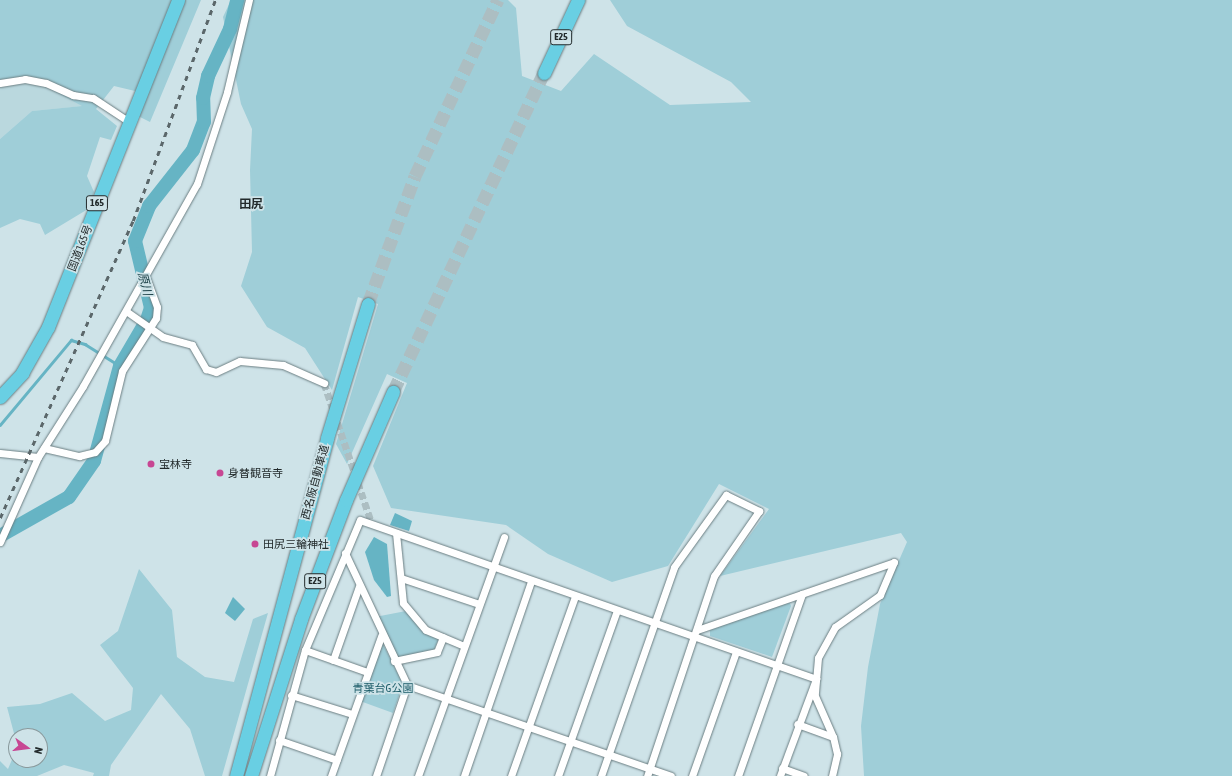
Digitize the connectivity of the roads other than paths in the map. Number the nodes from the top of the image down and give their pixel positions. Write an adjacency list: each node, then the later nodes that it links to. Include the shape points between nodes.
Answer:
1 (178, 0): 6 (highway, 国道165号 / 165)
2 (249, 0): 7 (street, via 227,92 197,184)
3 (578, 0): 4 (highway, E25)
4 (544, 73)
5 (0, 83): 6 (street, via 25,79 46,83 73,95 93,98)
6 (128, 121): 13 (highway, 国道165号 / 165, via 48,327 22,373)
7 (146, 276): 9 (street); 10 (street, via 158,306 156,318)
8 (368, 304): 55 (highway, 西名阪自動車道 / E25, via 327,438)
9 (126, 311): 10 (street); 14 (street)
10 (150, 328): 11 (street, via 163,337 192,345 206,369 216,372 240,361 283,365); 14 (street, via 122,371 105,441 95,452 79,456)
11 (324, 383)
12 (393, 392): 56 (highway, E25, via 308,598)
13 (0, 397)
14 (44, 448): 16 (street)
15 (0, 453): 16 (street)
16 (38, 457): 19 (street)
17 (396, 533): 20 (street, via 360,520); 21 (street); 22 (street)
18 (504, 537): 21 (street)
19 (0, 542)
20 (345, 553): 24 (street); 34 (street)
21 (492, 566): 23 (street); 27 (street)
22 (401, 578): 27 (street); 32 (street, via 403,603 426,630)
23 (531, 581): 26 (street); 44 (street)
24 (359, 586): 31 (street); 36 (street)
25 (802, 594): 30 (street); 38 (street); 40 (street, via 894,562 873,602 835,628 827,638 818,658)
26 (575, 596): 28 (street); 47 (street)
27 (479, 604): 33 (street)
28 (616, 610): 29 (street); 50 (street)
29 (655, 623): 30 (street); 30 (street, via 674,567 726,495 759,511 714,576); 51 (street)
30 (696, 633): 35 (street); 54 (street)
31 (381, 636): 37 (street); 39 (street)
32 (442, 637): 33 (street); 37 (street, via 436,652)
33 (464, 646): 43 (street)
34 (305, 650): 36 (street); 42 (street)
35 (736, 652): 38 (street); 66 (street)
36 (334, 660): 39 (street)
37 (394, 661): 41 (street)
38 (777, 666): 40 (street); 67 (street)
39 (367, 672): 45 (street)
40 (816, 679): 46 (street); 48 (street, via 815,696)
41 (406, 685): 43 (street); 59 (street)
42 (291, 695): 45 (street); 49 (street)
43 (445, 699): 44 (street); 60 (street)
44 (486, 713): 47 (street); 61 (street)
45 (352, 714): 52 (street)
46 (797, 724): 48 (street); 53 (street)
47 (528, 728): 50 (street); 62 (street)
48 (833, 737): 70 (street, via 837,754)
49 (278, 740): 52 (street); 57 (street)
50 (569, 743): 51 (street); 63 (street)
51 (608, 756): 54 (street); 64 (street)
52 (337, 760): 58 (street)
53 (782, 768): 68 (street); 69 (street)
54 (648, 772): 65 (street)
55 (236, 776)
56 (251, 776)
57 (270, 776)
58 (331, 776)
59 (376, 776)
60 (418, 776)
61 (464, 776)
62 (511, 776)
63 (558, 776)
64 (601, 776)
65 (671, 776)
66 (692, 776)
67 (738, 776)
68 (780, 776)
69 (804, 776)
70 (832, 776)

